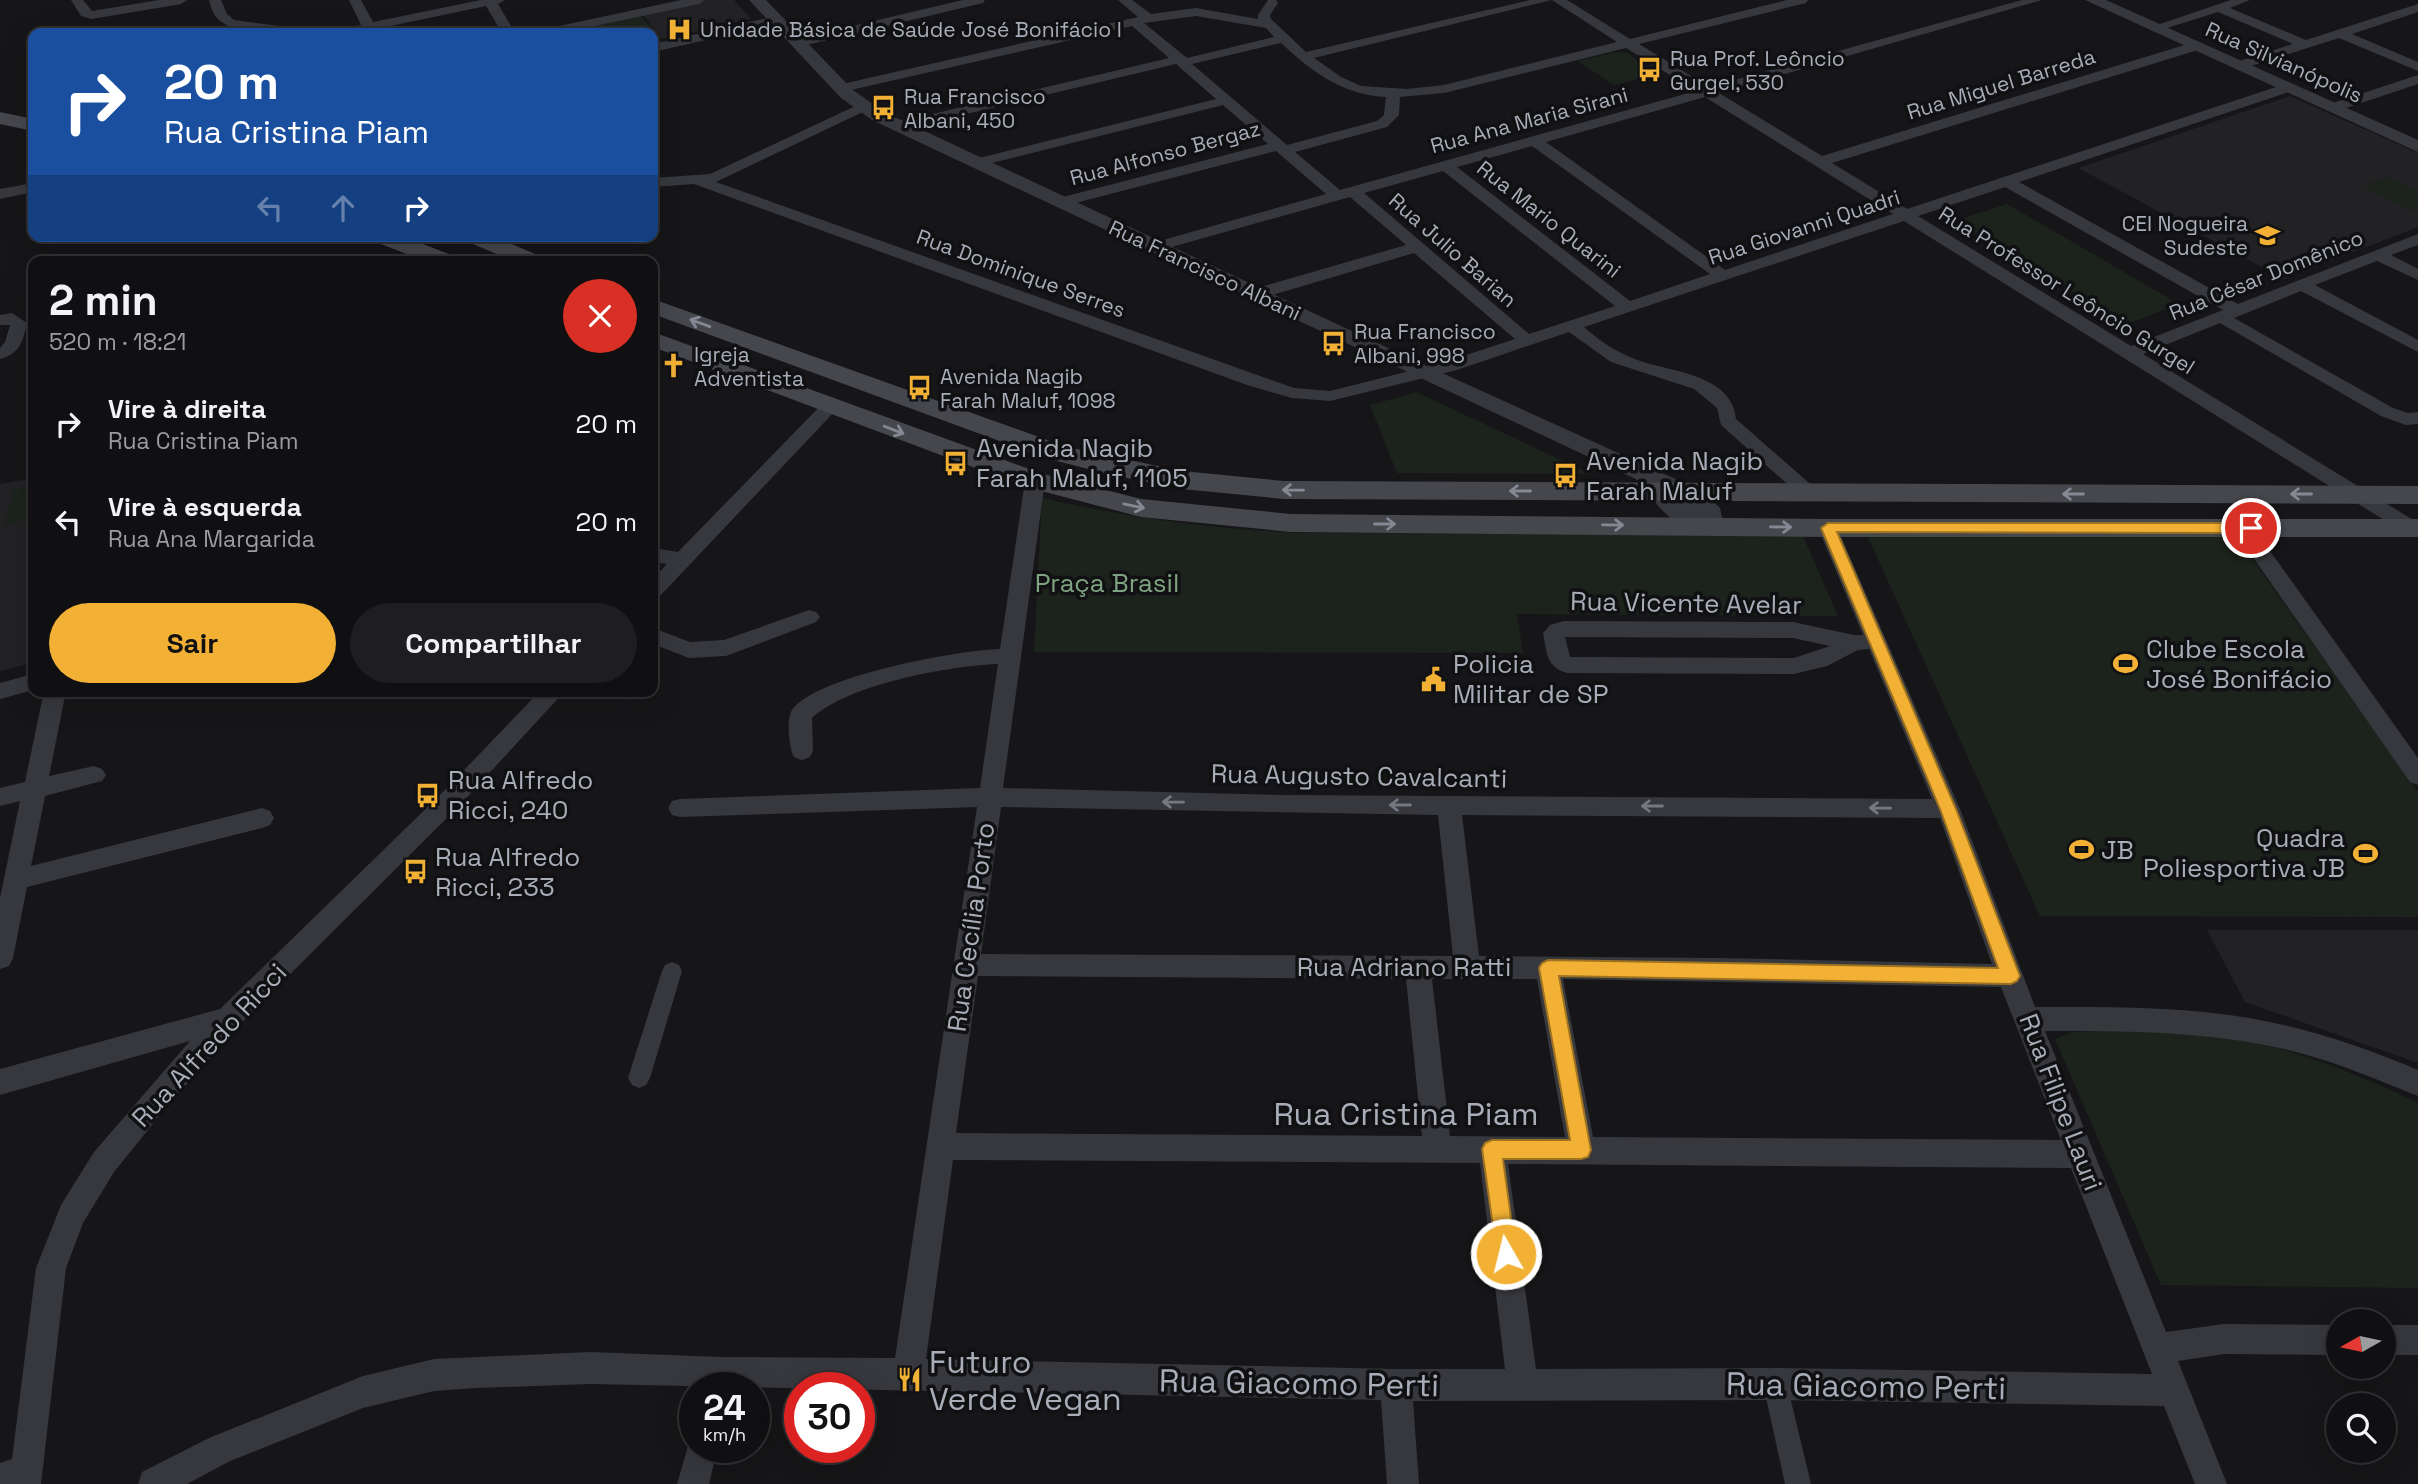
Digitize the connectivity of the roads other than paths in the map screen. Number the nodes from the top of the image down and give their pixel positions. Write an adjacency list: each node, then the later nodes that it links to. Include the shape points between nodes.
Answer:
1 (74, 0): 2 (street, via 85,13 106,19)
2 (181, 0)
3 (215, 0): 24 (street, via 225,21)
4 (355, 0): 23 (street)
5 (699, 0): 27 (street)
6 (757, 0): 20 (street, Rua Francisco Albani)
7 (979, 0): 31 (street)
8 (1124, 0): 21 (street)
9 (1546, 0): 36 (street)
10 (1558, 0): 32 (street, Rua Professor Leôncio Gurgel)
11 (1802, 0): 32 (street)
12 (2036, 0): 46 (street, Rua Ana Maria Sirani)
13 (2093, 0): 28 (street, Rua Silvianópolis)
14 (2244, 0): 18 (street)
15 (492, 1): 23 (street); 26 (street)
16 (1262, 4): 17 (street); 22 (street)
17 (1190, 8): 21 (street); 22 (street)
18 (2219, 8): 28 (street); 33 (street)
19 (2418, 8): 29 (street)
20 (776, 20): 31 (street, Rua Francisco Albani); 35 (street)
21 (1141, 20): 37 (street); 42 (street)
22 (1270, 25): 30 (street)
23 (369, 27): 25 (street)
24 (246, 28)
25 (364, 28)
26 (506, 28)
27 (568, 28)
28 (2154, 28): 34 (street, Rua Silvianópolis)
29 (2339, 33): 33 (street); 39 (street)
30 (1285, 38): 36 (street); 37 (street)
31 (798, 43): 42 (street, Rua Francisco Albani)
32 (1627, 44): 45 (street, via 1444,89); 46 (street, Rua Professor Leôncio Gurgel)
33 (2304, 44): 38 (street)
34 (2196, 46): 38 (street, Rua Silvianópolis); 56 (street, Rua Miguel Barreda)
35 (658, 47)
36 (1306, 57): 45 (street, via 1346,85)
37 (1183, 61): 47 (street); 52 (street)
38 (2238, 66): 43 (street, Rua Silvianópolis)
39 (2418, 67)
40 (2418, 79): 41 (street)
41 (2402, 85): 44 (street); 49 (street)
42 (842, 88): 48 (street, Rua Francisco Albani)
43 (2287, 88): 49 (street, Rua Silvianópolis); 60 (street, Rua Giovanni Quadri)
44 (2418, 92)
45 (1392, 93): 55 (street, Rua Alfonso Bergaz, via 1390,120)
46 (1707, 93): 53 (street, Rua Ana Maria Sirani); 56 (street, Rua Professor Leôncio Gurgel)
47 (1228, 100): 55 (street); 57 (street)
48 (864, 106): 52 (street, Rua Francisco Albani); 59 (street)
49 (2332, 108): 54 (street, Rua Silvianópolis)
50 (0, 118): 51 (main road)
51 (28, 124)
52 (899, 126): 57 (street, Rua Francisco Albani)
53 (1534, 140): 58 (street, Rua Ana Maria Sirani); 76 (street)
54 (2418, 147)
55 (1282, 148): 63 (street); 65 (street, Rua Alfonso Bergaz)
56 (1819, 162): 66 (street, Rua Professor Leôncio Gurgel)
57 (976, 163): 65 (street, Rua Francisco Albani)
58 (1445, 165): 63 (street, Rua Ana Maria Sirani); 79 (street, Rua Mario Quarini)
59 (699, 181): 61 (street); 91 (street, Rua Dominique Serres, via 1253,381 1292,393)
60 (2006, 181): 66 (street, Rua Giovanni Quadri); 81 (street)
61 (658, 183)
62 (28, 189): 64 (street)
63 (1344, 193): 70 (street, Rua Ana Maria Sirani); 71 (street, Rua Julio Barian)
64 (0, 194)
65 (1060, 202): 70 (street, Rua Francisco Albani)
66 (1906, 215): 76 (street, Rua Giovanni Quadri); 87 (street, Rua Professor Leôncio Gurgel)
67 (2418, 239): 72 (street, Rua César Domênico)
68 (397, 242): 73 (main road)
69 (488, 242): 74 (main road)
70 (1155, 247): 78 (street, Rua Francisco Albani)
71 (1417, 247): 78 (street); 84 (street, Rua Julio Barian)
72 (2378, 255): 75 (street); 77 (street, Rua César Domênico)
73 (433, 256)
74 (520, 256)
75 (2418, 275)
76 (1723, 276): 79 (street, Rua Giovanni Quadri)
77 (2302, 285): 81 (street, Rua César Domênico); 86 (street)
78 (1256, 294): 89 (street, Rua Francisco Albani)
79 (1627, 307): 83 (street, Rua Giovanni Quadri)
80 (658, 308): 90 (main road, one-way to 80)
81 (2229, 314): 87 (street, Rua César Domênico); 93 (street, via 2387,412)
82 (0, 320): 88 (street, via 12,318 19,323 13,345)
83 (1572, 326): 84 (street, Rua Giovanni Quadri); 96 (street, via 1619,359 1678,374 1707,388 1726,407 1727,421)
84 (1527, 341): 89 (street, Rua Giovanni Quadri)
85 (658, 344): 92 (main road)
86 (2418, 347)
87 (2130, 353): 98 (street, Rua Professor Leôncio Gurgel)
88 (0, 354)
89 (1423, 373): 91 (street, Rua Giovanni Quadri); 95 (street, Rua Francisco Albani)
90 (886, 390): 92 (main road, via 852,388); 95 (main road, one-way to 90, via 1231,486 1079,458)
91 (1330, 396)
92 (830, 406): 94 (main road, one-way to 94); 106 (street)
93 (2418, 418)
94 (1035, 481): 100 (main road, one-way to 100, via 1141,508 1282,523); 111 (street, Rua Cecília Porto)
95 (1665, 488): 96 (main road); 100 (street, Rua Francisco Albani, via 1676,509)
96 (1800, 493): 97 (main road); 102 (main road)
97 (1846, 493): 98 (main road, one-way to 97); 101 (main road, via 1842,500 1845,510)
98 (2359, 494): 99 (main road); 104 (street, Rua Professor Leôncio Gurgel)
99 (2418, 495)
100 (1706, 526): 102 (main road, one-way to 102)
101 (1862, 527): 102 (main road); 103 (main road)
102 (1828, 528): 110 (street, Rua Filipe Lauri)
103 (2243, 528): 104 (main road); 118 (street)
104 (2415, 528)
105 (658, 556): 106 (street)
106 (683, 560): 107 (street)
107 (658, 586)
108 (809, 617): 109 (street, via 726,648 689,650)
109 (658, 638)
110 (1866, 642): 110 (street, Rua Vicente Avelar, via 1793,630 1564,629 1554,633 1559,661 1567,665 1794,666); 124 (street, Rua Filipe Lauri)
111 (1010, 656): 116 (street, via 914,666 823,698 801,715); 121 (street, Rua Cecília Porto)
112 (28, 683): 113 (street)
113 (0, 691)
114 (54, 697): 119 (street)
115 (548, 697): 135 (street, Rua Alfredo Ricci, via 452,799)
116 (802, 751)
117 (94, 775): 119 (street)
118 (2418, 776)
119 (34, 789): 120 (street); 126 (street)
120 (0, 797)
121 (989, 797): 122 (street, Rua Augusto Cavalcanti, one-way to 121); 123 (street, Rua Augusto Cavalcanti); 128 (street, Rua Cecília Porto)
122 (1450, 805): 124 (street, Rua Augusto Cavalcanti, one-way to 122); 130 (street)
123 (680, 808)
124 (1948, 809): 133 (street, Rua Filipe Lauri)
125 (262, 818): 126 (street)
126 (16, 880): 127 (street)
127 (0, 958)
128 (965, 965): 129 (street, Rua Adriano Ratti); 139 (street, Rua Cecília Porto)
129 (1418, 967): 130 (street, Rua Adriano Ratti); 140 (street)
130 (1467, 968): 131 (street, Rua Adriano Ratti)
131 (1548, 968): 133 (street, Rua Adriano Ratti); 142 (street)
132 (672, 971): 136 (street)
133 (2011, 976): 134 (street, Rua Filipe Lauri)
134 (2029, 1018): 138 (street, via 2225,1026 2337,1052); 143 (street, Rua Filipe Lauri)
135 (228, 1019): 137 (street); 156 (street, Rua Alfredo Ricci, via 104,1162 71,1215 51,1268)
136 (639, 1078)
137 (0, 1082)
138 (2418, 1083)
139 (941, 1146): 140 (street, Rua Cristina Piam); 148 (street, Rua Cecília Porto)
140 (1437, 1149): 141 (street, Rua Cristina Piam)
141 (1492, 1149): 142 (street, Rua Cristina Piam); 153 (street)
142 (1581, 1150): 143 (street, Rua Cristina Piam)
143 (2081, 1154): 147 (street, Rua Filipe Lauri)
144 (2326, 1340): 147 (street, via 2224,1339)
145 (2396, 1340): 146 (street)
146 (2418, 1340)
147 (2157, 1349): 154 (street, Rua Filipe Lauri)
148 (908, 1374): 150 (street, Rua Giacomo Perti); 152 (street, Rua Giacomo Perti)
149 (679, 1377): 157 (street, Rua Giacomo Perti, via 590,1368 434,1375 363,1392 220,1449)
150 (770, 1379)
151 (1774, 1384): 153 (street, Rua Giacomo Perti); 154 (street, Rua Giacomo Perti); 160 (street)
152 (1396, 1385): 153 (street, Rua Giacomo Perti); 159 (street)
153 (1523, 1386)
154 (2173, 1390): 161 (street, Rua Filipe Lauri)
155 (698, 1463): 158 (street)
156 (17, 1477)
157 (154, 1484)
158 (692, 1484)
159 (1404, 1484)
160 (1798, 1484)
161 (2211, 1484)

